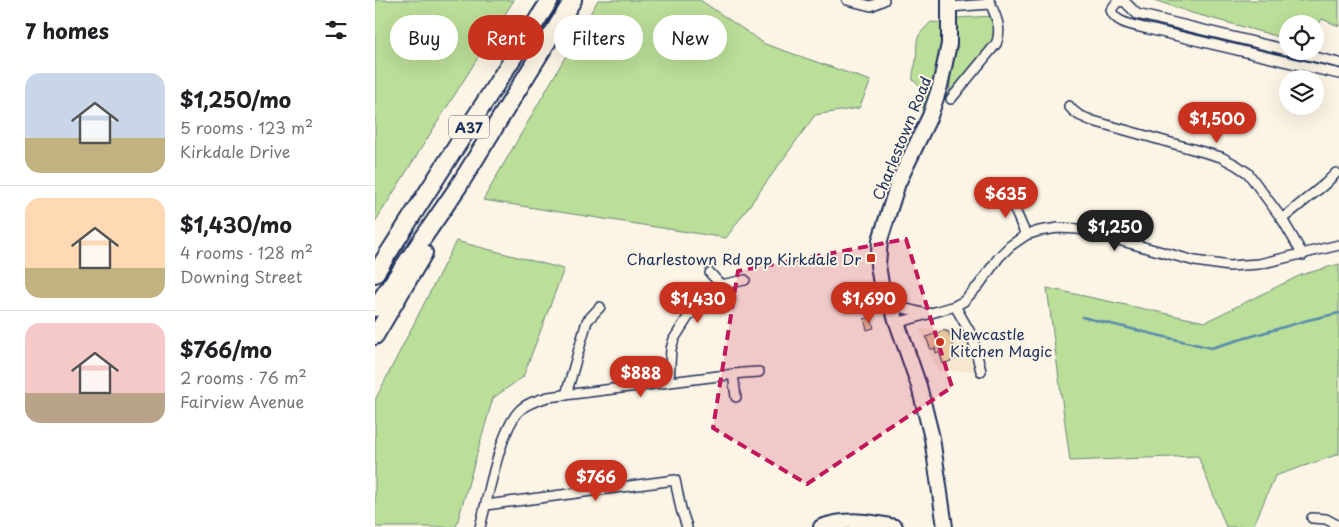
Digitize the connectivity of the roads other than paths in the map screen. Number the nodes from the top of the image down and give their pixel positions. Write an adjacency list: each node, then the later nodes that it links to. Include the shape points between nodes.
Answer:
1 (550, 0): 21 (highway, A37)
2 (573, 0): 16 (highway, A37)
3 (847, 0): 4 (street, via 871,6)
4 (884, 0)
5 (989, 2): 6 (street, Charlestown Road); 13 (street, Charlestown Road, via 1000,35)
6 (949, 4): 28 (main road, Charlestown Road, via 949,44 940,86 930,116 898,183 880,240 883,296)
7 (1279, 48): 9 (street, via 1137,14 1125,1 1117,2 1111,10 1119,20 1144,28)
8 (1324, 59): 11 (street)
9 (1279, 60)
10 (1280, 60): 12 (street)
11 (1339, 62)
12 (1339, 74)
13 (951, 99)
14 (1069, 106): 18 (street, via 1073,112 1093,121 1236,164)
15 (1336, 172): 18 (street)
16 (458, 187): 31 (highway, A37); 34 (highway, via 435,234)
17 (1008, 194): 19 (street)
18 (1282, 219): 22 (street)
19 (1026, 236): 22 (street, via 1058,228 1078,229 1195,261 1229,266); 29 (street, via 1010,246 972,294)
20 (1339, 245): 22 (street)
21 (388, 254): 23 (highway); 25 (highway, A37)
22 (1303, 255)
23 (375, 269)
24 (710, 273): 27 (street)
25 (375, 274)
26 (745, 280): 27 (street)
27 (721, 285): 38 (street, via 687,317 674,339)
28 (891, 306): 32 (street); 33 (main road, Charlestown Road)
29 (955, 306): 32 (street); 35 (street, via 971,336)
30 (600, 307): 39 (street, via 587,321)
31 (375, 308)
32 (927, 314): 33 (street)
33 (897, 323): 48 (main road, Charlestown Road, via 919,386 932,438)
34 (375, 336)
35 (981, 371)
36 (759, 372): 37 (street)
37 (733, 374): 38 (street); 40 (street)
38 (669, 382): 39 (street)
39 (566, 396): 41 (street, via 548,397 520,410 506,431)
40 (736, 397)
41 (486, 505): 44 (street); 45 (street, via 675,480)
42 (1312, 518): 43 (street, via 1326,519)
43 (1339, 526)
44 (480, 527)
45 (687, 527)
46 (821, 527): 47 (main road, via 859,521)
47 (895, 527)
48 (945, 527)

